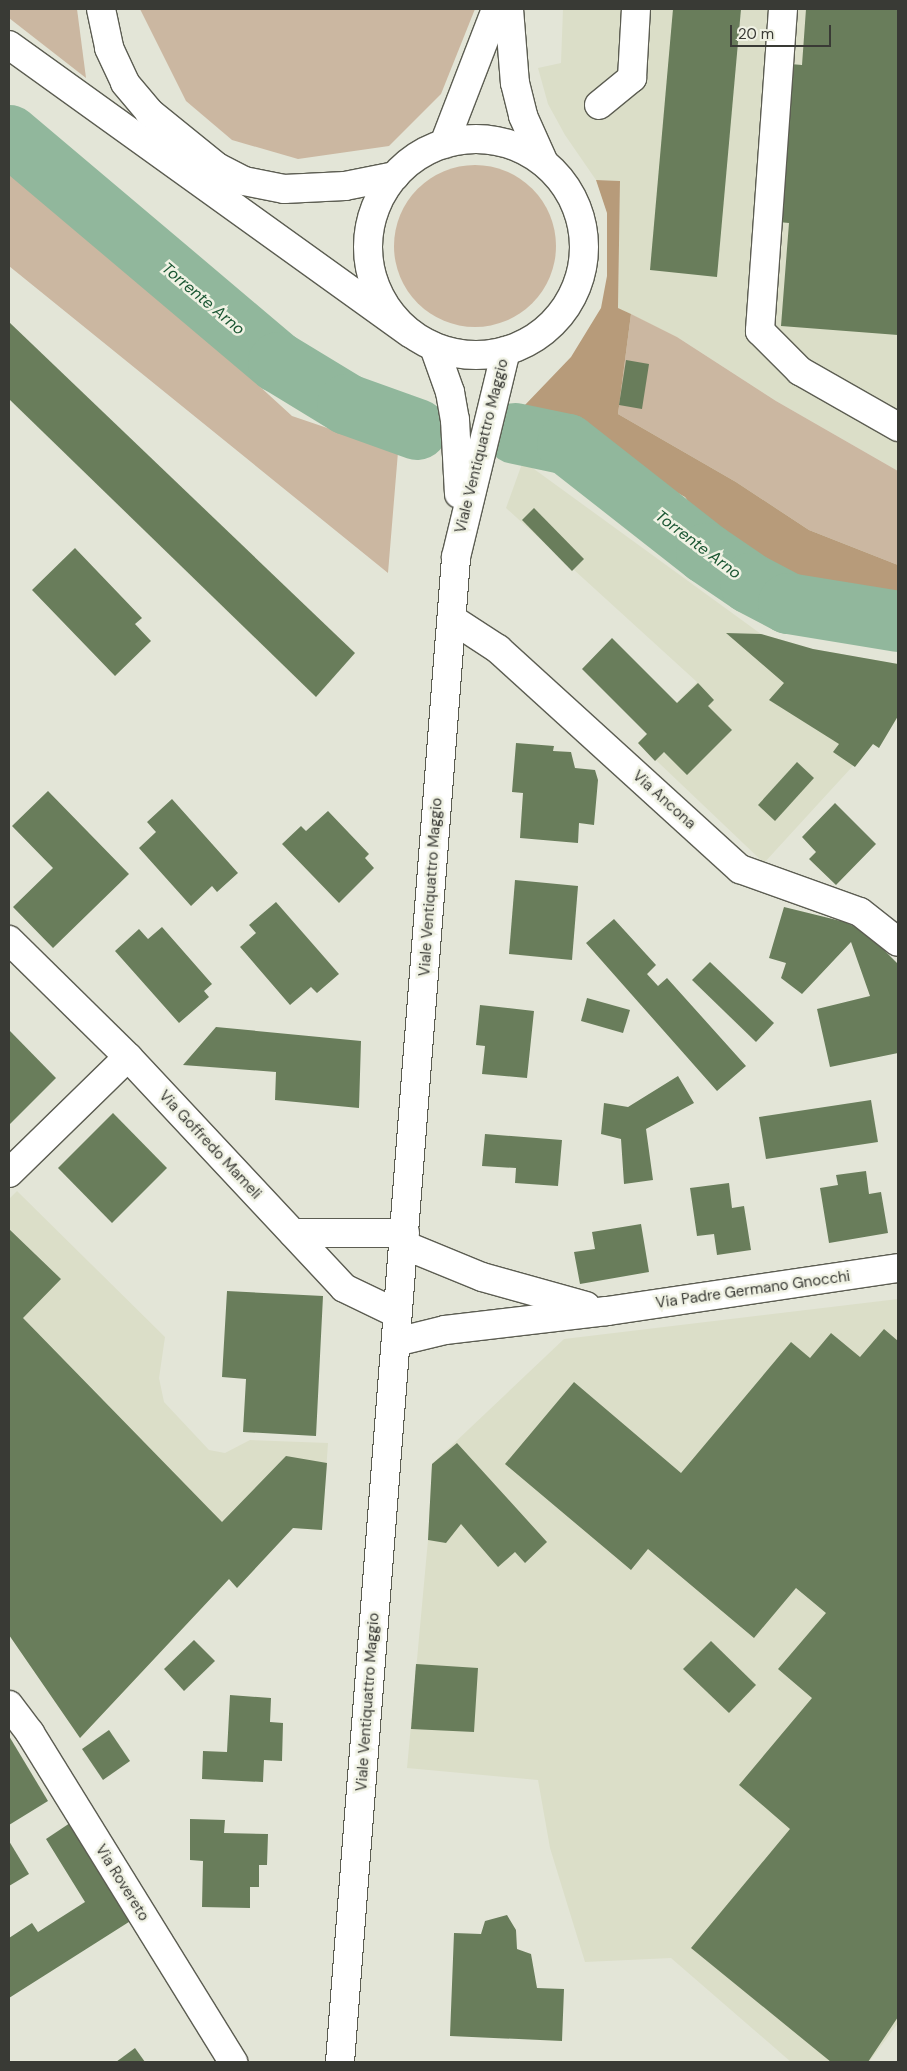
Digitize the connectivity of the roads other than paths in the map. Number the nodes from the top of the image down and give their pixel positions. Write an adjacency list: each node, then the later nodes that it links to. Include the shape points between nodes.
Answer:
1 (101, 9): 10 (main road, via 108,48 125,83 157,119 217,167 244,181 284,189 345,186)
2 (496, 9): 8 (main road)
3 (509, 9): 9 (main road, Viale Ventiquattro Maggio, via 515,83 523,116)
4 (636, 9): 7 (main road, via 632,78)
5 (783, 9): 13 (main road, via 760,331 800,371)
6 (9, 45): 11 (main road)
7 (599, 105)
8 (444, 144): 9 (main road, Viale Ventiquattro Maggio, via 464,140 493,141 526,152); 10 (main road, Viale Ventiquattro Maggio, via 409,162)
9 (544, 163): 12 (main road, Viale Ventiquattro Maggio, via 562,182 575,205 582,230 584,256 578,282 567,305 550,326 530,341)
10 (395, 176): 11 (main road, Viale Ventiquattro Maggio, via 380,197 371,220 370,271 378,295 392,316)
11 (422, 341): 12 (main road, Viale Ventiquattro Maggio, via 470,356); 14 (main road, Viale Ventiquattro Maggio, via 450,392 458,438)
12 (506, 351): 14 (main road, Viale Ventiquattro Maggio)
13 (898, 426)
14 (459, 541): 15 (main road, Viale Ventiquattro Maggio)
15 (452, 619): 17 (main road, Via Ancona, via 498,649 740,869 860,912); 21 (main road, Viale Ventiquattro Maggio)
16 (9, 940): 18 (main road, Via Goffredo Mameli)
17 (898, 942)
18 (128, 1056): 19 (main road); 20 (main road, Via Goffredo Mameli)
19 (9, 1173)
20 (293, 1233): 21 (main road); 24 (main road, Via Goffredo Mameli, via 344,1288)
21 (404, 1239): 23 (main road, Via Padre Germano Gnocchi, via 482,1277 546,1297); 24 (main road, Viale Ventiquattro Maggio)
22 (898, 1268): 23 (main road, Via Padre Germano Gnocchi)
23 (607, 1311): 25 (main road, Via Padre Germano Gnocchi, via 445,1330)
24 (396, 1313): 25 (main road, Viale Ventiquattro Maggio)
25 (396, 1342): 28 (main road, Viale Ventiquattro Maggio)
26 (9, 1705): 27 (main road, Via Rovereto)
27 (232, 2062)
28 (340, 2062)

